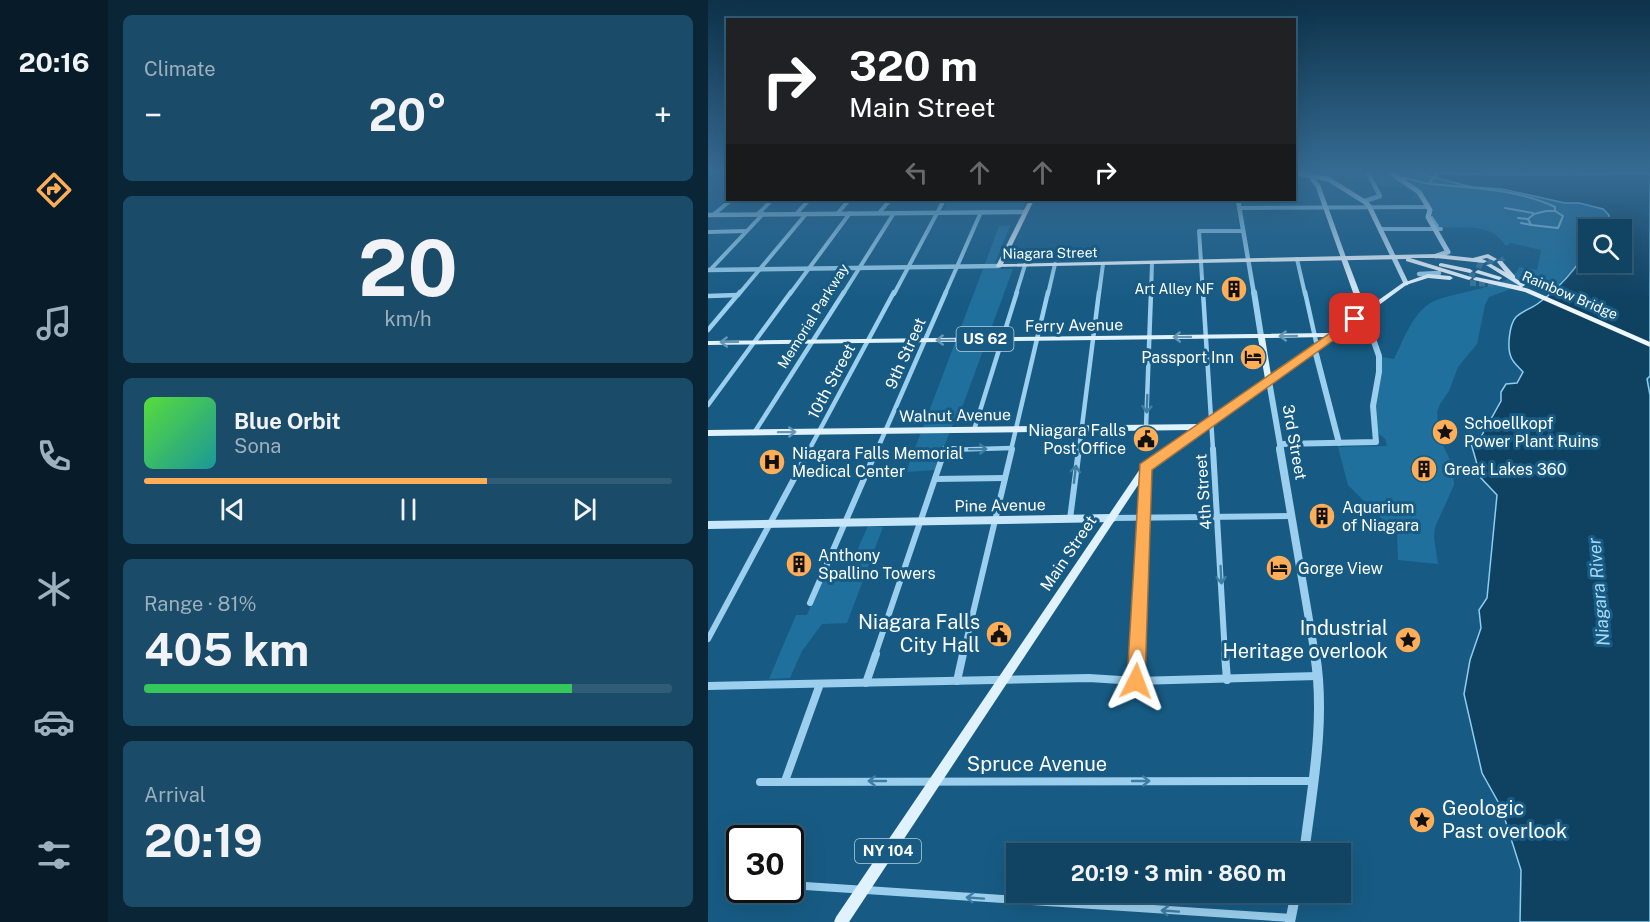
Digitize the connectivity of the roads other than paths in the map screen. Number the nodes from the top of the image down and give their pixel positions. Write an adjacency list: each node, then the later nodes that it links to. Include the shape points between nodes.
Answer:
1 (759, 216): 21 (street)
2 (804, 216): 40 (street)
3 (848, 216): 38 (street)
4 (892, 216): 39 (street, Memorial Parkway)
5 (935, 216): 36 (street, 10th Street)
6 (979, 216): 37 (street, 9th Street)
7 (1023, 216): 35 (highway)
8 (1028, 216): 35 (highway)
9 (1241, 216): 22 (street, 3rd Street)
10 (1328, 216): 27 (main road)
11 (1374, 216): 20 (main road)
12 (1428, 216): 19 (main road)
13 (1532, 216): 16 (street)
14 (1561, 216): 18 (street, via 1558,228)
15 (1518, 218): 16 (street)
16 (1528, 219): 18 (street)
17 (1521, 223): 18 (street)
18 (1532, 225)
19 (1438, 228): 20 (street); 24 (main road, via 1447,254)
20 (1380, 229): 25 (main road)
21 (746, 231): 23 (street); 42 (street)
22 (1243, 231): 29 (street, 3rd Street); 30 (street, 4th Street, via 1199,231)
23 (708, 232)
24 (1437, 255): 26 (highway); 41 (highway)
25 (1393, 258): 26 (highway); 27 (highway, Niagara Street); 46 (main road)
26 (1409, 258): 41 (highway); 43 (highway); 44 (highway, via 1421,267)
27 (1344, 259): 28 (highway, Niagara Street); 49 (main road)
28 (1297, 260): 29 (highway, Niagara Street); 54 (street)
29 (1248, 261): 30 (highway, Niagara Street); 53 (street, 3rd Street)
30 (1201, 262): 31 (highway, Niagara Street); 56 (street, 4th Street)
31 (1152, 263): 33 (highway, Niagara Street); 58 (street)
32 (1055, 264): 33 (highway, Niagara Street); 34 (highway, Niagara Street); 60 (street)
33 (1103, 264): 57 (street)
34 (1025, 265): 35 (highway, Niagara Street); 59 (street)
35 (1003, 266): 37 (street, Niagara Street)
36 (908, 267): 37 (street, Niagara Street); 39 (street, Niagara Street); 63 (street, 10th Street)
37 (957, 267): 61 (street, 9th Street)
38 (809, 268): 39 (street, Niagara Street); 40 (street, Niagara Street); 64 (street)
39 (858, 268): 62 (street, Memorial Parkway)
40 (760, 269): 42 (street, Niagara Street); 47 (street)
41 (1476, 269): 43 (highway); 45 (highway); 45 (highway); 45 (highway); 45 (highway)
42 (709, 270)
43 (1434, 272): 44 (street); 46 (highway)
44 (1419, 274): 46 (highway)
45 (1504, 279): 66 (highway, Rainbow Bridge); 66 (highway, Rainbow Bridge)
46 (1406, 284): 49 (main road, Main Street)
47 (738, 295): 48 (street); 50 (street)
48 (708, 296)
49 (1364, 313): 51 (main road, Main Street / NY 104); 55 (street)
50 (708, 330)
51 (1340, 330): 52 (main road, Main Street / NY 104); 55 (main road, via 1360,329)
52 (1332, 335): 54 (main road, Ferry Avenue / US 62); 67 (main road, Main Street / NY 104)
53 (1261, 336): 54 (main road, Ferry Avenue / US 62, one-way to 53); 56 (main road, Ferry Avenue / US 62); 68 (main road, 3rd Street)
54 (1316, 336): 67 (street)
55 (1372, 336): 82 (street, via 1380,363 1373,406 1376,442)
56 (1205, 337): 58 (main road, Ferry Avenue / US 62, one-way to 58); 70 (street, 4th Street)
57 (1094, 338): 58 (main road, Ferry Avenue / US 62); 60 (main road, Ferry Avenue / US 62); 75 (street)
58 (1150, 338): 73 (street, one-way to 73)
59 (1003, 339): 60 (main road, Ferry Avenue / US 62); 61 (main road, Ferry Avenue / US 62, one-way to 61); 76 (street)
60 (1037, 339): 74 (street)
61 (925, 340): 63 (main road, Ferry Avenue / US 62); 77 (street, 9th Street)
62 (812, 341): 63 (main road, Ferry Avenue / US 62); 64 (main road, Ferry Avenue / US 62); 80 (street, Memorial Parkway)
63 (868, 341): 78 (street, 10th Street)
64 (754, 342): 65 (main road, Ferry Avenue / US 62, one-way to 65); 69 (street)
65 (708, 343)
66 (1650, 343)
67 (1315, 347): 68 (main road, Main Street / NY 104); 82 (street)
68 (1269, 381): 70 (main road, Main Street / NY 104); 83 (street, 3rd Street)
69 (708, 405)
70 (1211, 421): 72 (main road, Main Street / NY 104); 89 (street, 4th Street)
71 (1182, 427): 72 (main road, Walnut Avenue); 73 (main road, Walnut Avenue); 81 (main road, via 1188,432)
72 (1203, 427): 81 (main road, Main Street / NY 104)
73 (1146, 428): 75 (main road, Walnut Avenue)
74 (1016, 429): 75 (main road, Walnut Avenue); 76 (main road, Walnut Avenue); 84 (street)
75 (1081, 429): 92 (street, one-way to 75)
76 (974, 430): 77 (main road, Walnut Avenue)
77 (885, 431): 78 (main road, Walnut Avenue); 95 (street, 9th Street)
78 (819, 432): 80 (main road, Walnut Avenue, one-way to 78); 96 (street, 10th Street)
79 (708, 433): 80 (main road, Walnut Avenue)
80 (754, 433)
81 (1187, 438): 85 (main road, Main Street / NY 104)
82 (1339, 443): 83 (street)
83 (1281, 444): 88 (street, 3rd Street)
84 (1012, 448): 86 (street); 87 (street, one-way to 84, via 945,449)
85 (1145, 468): 90 (main road, Main Street / NY 104); 91 (street)
86 (1005, 478): 87 (street); 93 (street)
87 (935, 479): 94 (street)
88 (1293, 516): 89 (street, Pine Avenue); 100 (street, 3rd Street)
89 (1218, 517): 91 (street, Pine Avenue); 102 (street, 4th Street, one-way to 102)
90 (1112, 518): 91 (street, Pine Avenue); 92 (main road, Pine Avenue); 101 (main road, Main Street / NY 104)
91 (1144, 518): 104 (street)
92 (1070, 519): 93 (main road, Pine Avenue)
93 (996, 520): 94 (main road, Pine Avenue); 103 (street)
94 (920, 521): 95 (main road, Pine Avenue); 105 (street)
95 (845, 522): 96 (main road, Pine Avenue); 98 (street, 9th Street)
96 (770, 524): 97 (main road, Pine Avenue); 99 (street, 10th Street)
97 (708, 525)
98 (810, 603)
99 (708, 639)
100 (1319, 676): 102 (street); 111 (street, 3rd Street)
101 (1003, 680): 103 (street); 104 (street); 109 (main road, Main Street / NY 104)
102 (1227, 680): 104 (street)
103 (957, 681): 105 (street)
104 (1136, 681)
105 (866, 683): 106 (street)
106 (820, 684): 107 (street); 108 (street)
107 (708, 686)
108 (785, 781): 109 (street, Spruce Avenue, one-way to 108); 110 (street, Spruce Avenue)
109 (936, 781): 111 (street, Spruce Avenue, one-way to 111); 114 (main road, Main Street / NY 104)
110 (760, 782)
111 (1315, 782): 112 (street, 3rd Street)
112 (1306, 843)
113 (804, 886): 114 (street)
114 (862, 891): 116 (street, one-way to 114); 117 (main road, Main Street / NY 104)
115 (1294, 903): 116 (street)
116 (1291, 920)
117 (841, 922)

